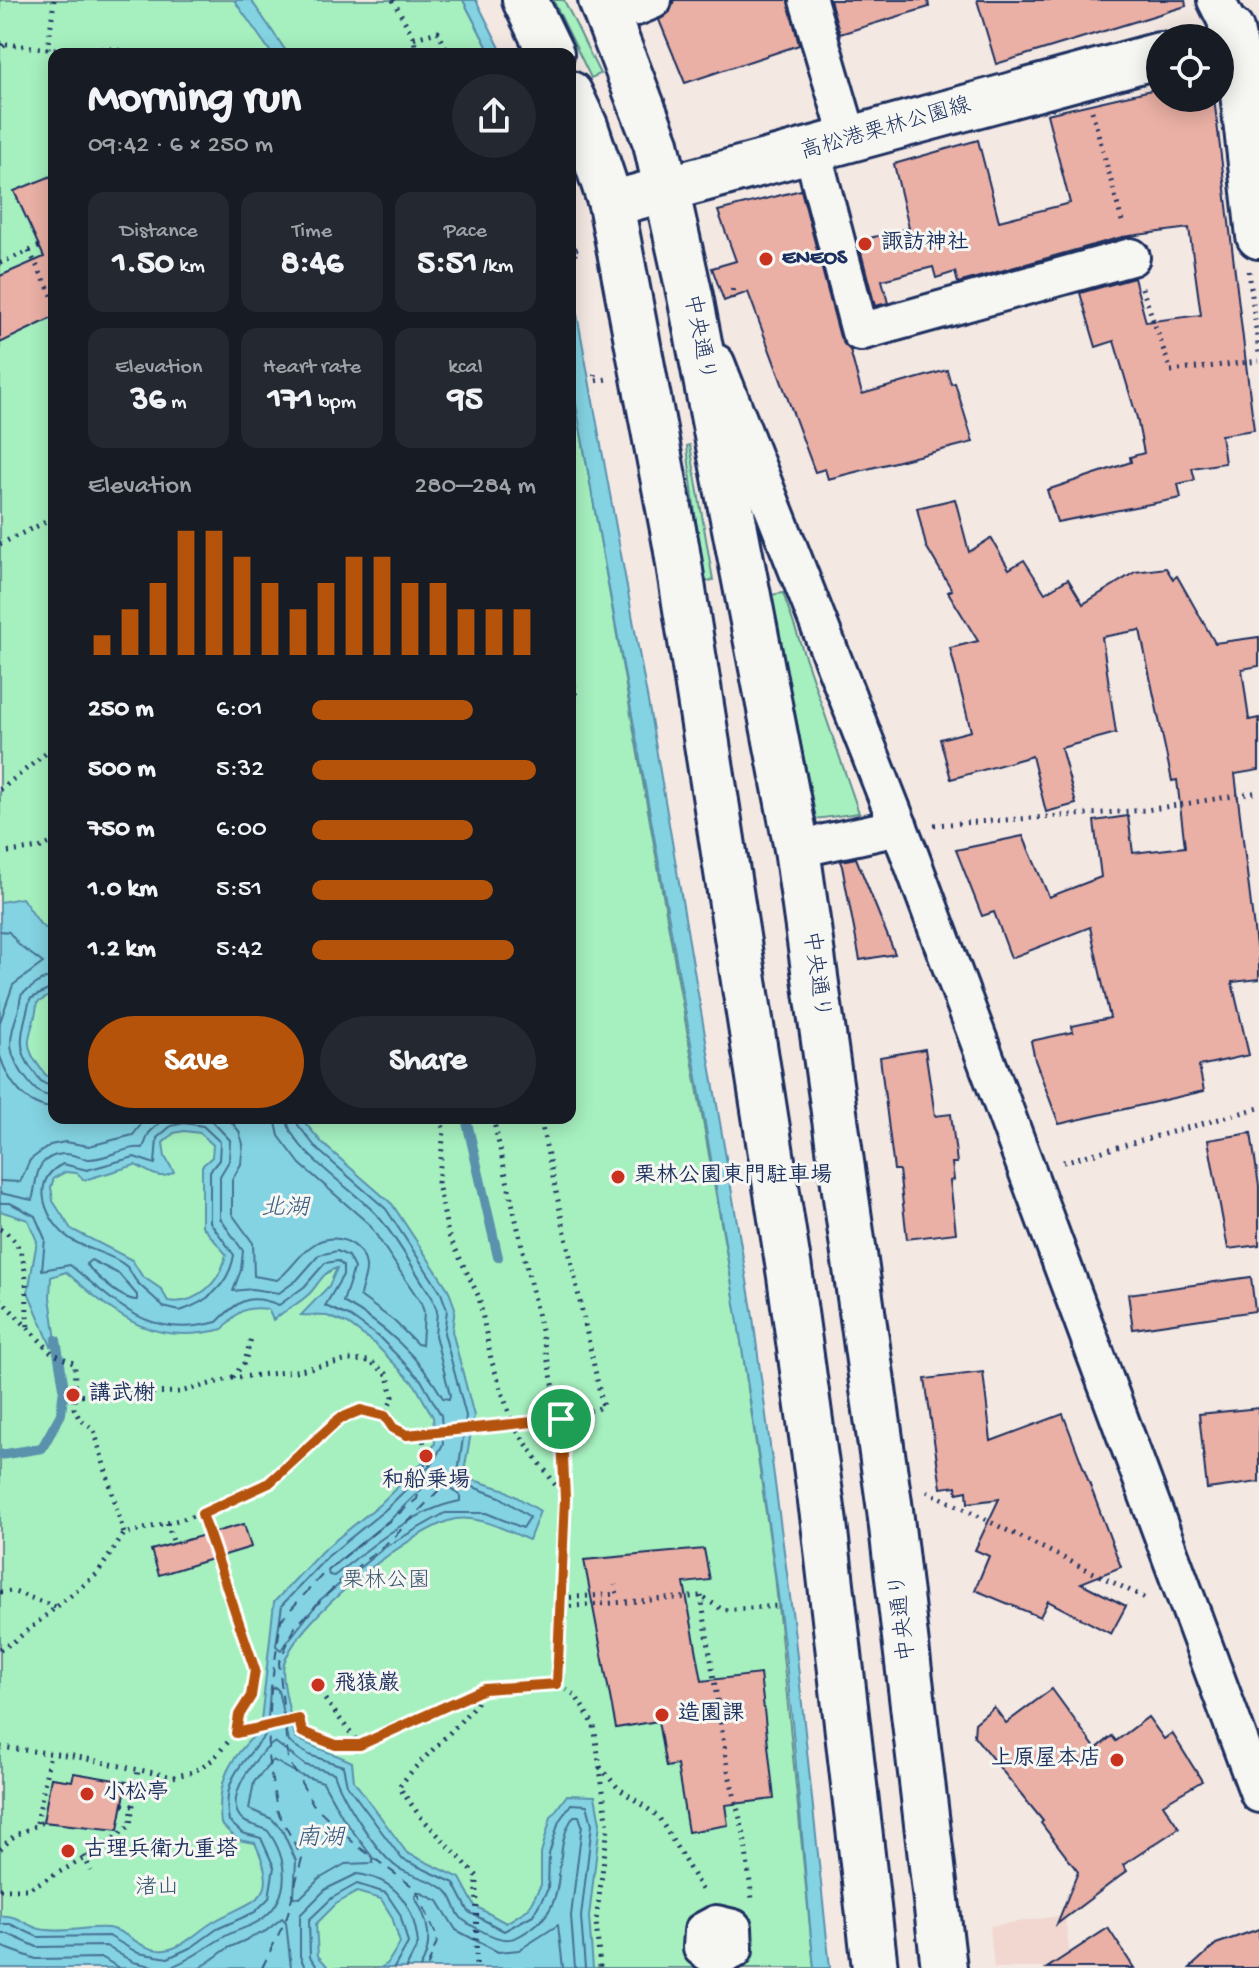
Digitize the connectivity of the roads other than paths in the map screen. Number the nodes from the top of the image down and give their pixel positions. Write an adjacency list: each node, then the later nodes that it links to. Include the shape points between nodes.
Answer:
1 (525, 0): 5 (main road)
2 (808, 0): 8 (street)
3 (630, 2): 10 (main road, 中央通り, via 649,121)
4 (1229, 22): 12 (main road, via 1241,75)
5 (548, 48)
6 (1146, 59): 9 (main road, 高松港栗林公園線)
7 (576, 107): 11 (main road)
8 (843, 119)
9 (812, 150): 10 (main road, 高松港栗林公園線); 13 (street, via 860,332)
10 (667, 191): 11 (main road, 高松港栗林公園線); 14 (main road, 中央通り)
11 (611, 204): 18 (main road, via 676,545 790,1276)
12 (1259, 236)
13 (1131, 257)
14 (690, 296): 15 (street); 16 (main road, 中央通り)
15 (917, 826): 16 (street); 17 (street)
16 (797, 849): 19 (main road, 中央通り, via 890,1510)
17 (1259, 1794)
18 (875, 1968)
19 (944, 1968)

